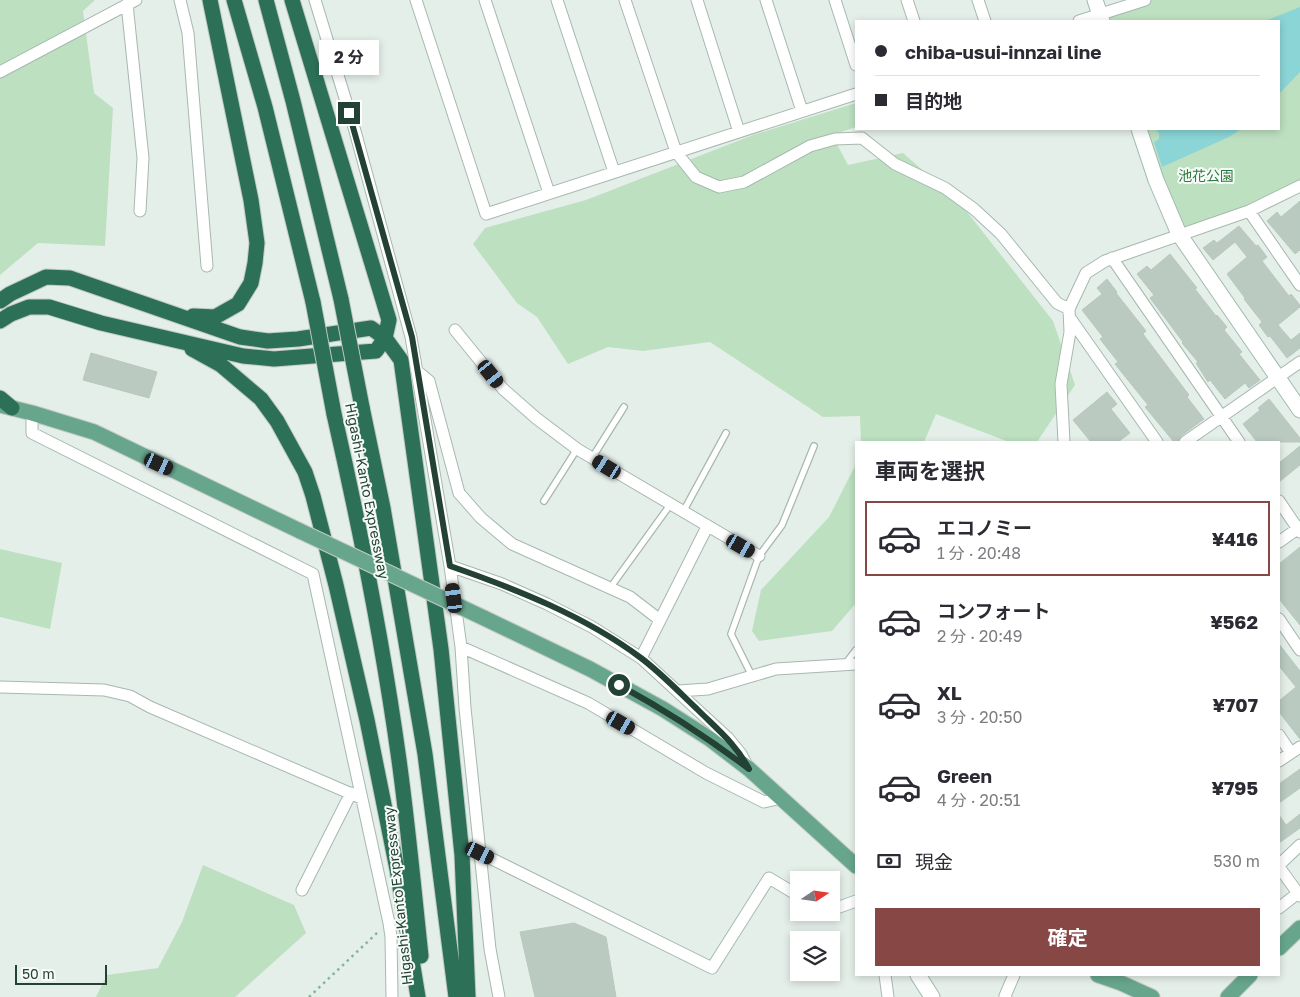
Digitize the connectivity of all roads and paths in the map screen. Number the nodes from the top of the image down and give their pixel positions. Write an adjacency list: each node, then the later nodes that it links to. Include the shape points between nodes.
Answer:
1 (180, 0): 37 (street, via 188,33)
2 (210, 0): 41 (highway, via 251,200 257,243 255,263 251,283 238,304 215,317)
3 (234, 0): 111 (highway, Higashi-Kanto Expressway, bridge, via 265,107 313,302 356,513 399,760)
4 (266, 0): 112 (highway, Higashi-Kanto Expressway, bridge, via 341,299 383,508 425,754)
5 (292, 0): 44 (highway, via 389,320)
6 (314, 0): 47 (street, via 412,337)
7 (416, 0): 32 (street, via 486,214)
8 (485, 0): 32 (street)
9 (557, 0): 30 (street)
10 (626, 0): 29 (street)
11 (697, 0): 28 (street)
12 (766, 0): 26 (street)
13 (835, 0): 23 (street)
14 (907, 0): 20 (street)
15 (978, 0): 21 (street)
16 (1095, 0): 19 (street)
17 (1145, 0): 19 (street)
18 (132, 2): 24 (street); 33 (street, via 143,158)
19 (1101, 18): 22 (street)
20 (914, 20)
21 (985, 20)
22 (1086, 20)
23 (855, 63)
24 (0, 72)
25 (855, 94): 26 (street)
26 (802, 111): 28 (street)
27 (1138, 130): 35 (street)
28 (739, 132): 29 (street)
29 (676, 152): 30 (street); 40 (street, via 696,176 719,187 744,182 810,146 835,139 862,138 895,164 946,188 974,209 1001,234)
30 (614, 172): 32 (street)
31 (1300, 186): 34 (street)
32 (549, 193)
33 (140, 211)
34 (1249, 211): 35 (street); 38 (street)
35 (1179, 234): 36 (street); 48 (street)
36 (1112, 258): 40 (street, via 1086,273); 54 (street)
37 (207, 266)
38 (1300, 285)
39 (0, 301): 41 (highway, via 46,277 70,278)
40 (1069, 314): 56 (street, via 1070,332 1061,384); 57 (street)
41 (176, 315): 44 (highway, via 240,337 268,341 371,328)
42 (0, 321): 45 (highway, via 29,307 49,307)
43 (455, 330): 61 (street, via 503,389)
44 (385, 338): 45 (highway, via 376,351 274,358 243,356); 113 (highway, via 401,360 434,595 462,855)
45 (175, 340): 110 (highway, via 221,365 261,399 305,472 314,496 397,869)
46 (1300, 362): 48 (street)
47 (417, 371): 71 (street); 72 (street, via 429,380 459,493 481,518 512,544)
48 (1278, 378): 52 (street); 54 (street)
49 (0, 398): 50 (highway)
50 (6, 407): 53 (main road)
51 (624, 407): 62 (lane)
52 (1300, 410)
53 (32, 413): 85 (main road, bridge, via 94,432 590,668 663,709); 86 (street, via 32,433 313,574)
54 (1221, 417): 58 (street); 59 (street)
55 (726, 433): 66 (lane)
56 (1064, 441)
57 (1156, 441)
58 (1186, 441)
59 (1238, 441)
60 (814, 446): 70 (lane, via 782,524)
61 (578, 449): 62 (street); 63 (lane)
62 (592, 458): 65 (street)
63 (544, 501)
64 (1280, 502): 68 (street)
65 (670, 505): 66 (street); 72 (lane)
66 (683, 512): 67 (street)
67 (707, 527): 70 (street); 73 (street)
68 (1299, 529): 69 (street)
69 (1280, 541)
70 (758, 556): 79 (lane, via 732,634)
71 (450, 566): 75 (street); 77 (street, via 546,604 592,627)
72 (610, 588): 73 (street, via 630,597)
73 (660, 620): 77 (street)
74 (1280, 620): 76 (street)
75 (461, 647): 87 (street, via 588,703 706,773 764,802); 89 (street)
76 (1300, 650)
77 (641, 658): 81 (street)
78 (851, 664): 79 (street, via 776,669)
79 (752, 677): 81 (street, via 708,689)
80 (0, 687): 86 (street, via 104,690 130,696)
81 (678, 691): 85 (street, via 728,738)
82 (1280, 736): 83 (street)
83 (1296, 750): 84 (street)
84 (1280, 760)
85 (749, 769): 87 (main road)
86 (356, 796): 93 (street); 99 (street)
87 (782, 798): 90 (main road)
88 (1300, 845): 91 (street)
89 (480, 853): 94 (street, via 712,968 769,878); 114 (street, via 490,949)
90 (855, 865)
91 (1280, 865)
92 (1280, 867): 95 (street)
93 (302, 890)
94 (790, 891)
95 (1299, 895): 98 (street)
96 (855, 901): 97 (street)
97 (840, 907)
98 (1280, 907)
99 (389, 923): 108 (path); 109 (street)
100 (1300, 928): 101 (main road)
101 (1280, 947)
102 (885, 976): 115 (street)
103 (919, 976): 116 (street)
104 (1014, 976): 117 (street)
105 (1104, 976): 107 (main road)
106 (1249, 976): 119 (main road)
107 (1123, 979): 118 (main road)
108 (309, 997)
109 (392, 997)
110 (418, 997)
111 (426, 997)
112 (456, 997)
113 (468, 997)
114 (499, 997)
115 (888, 997)
116 (932, 997)
117 (1006, 997)
118 (1152, 997)
119 (1228, 997)

